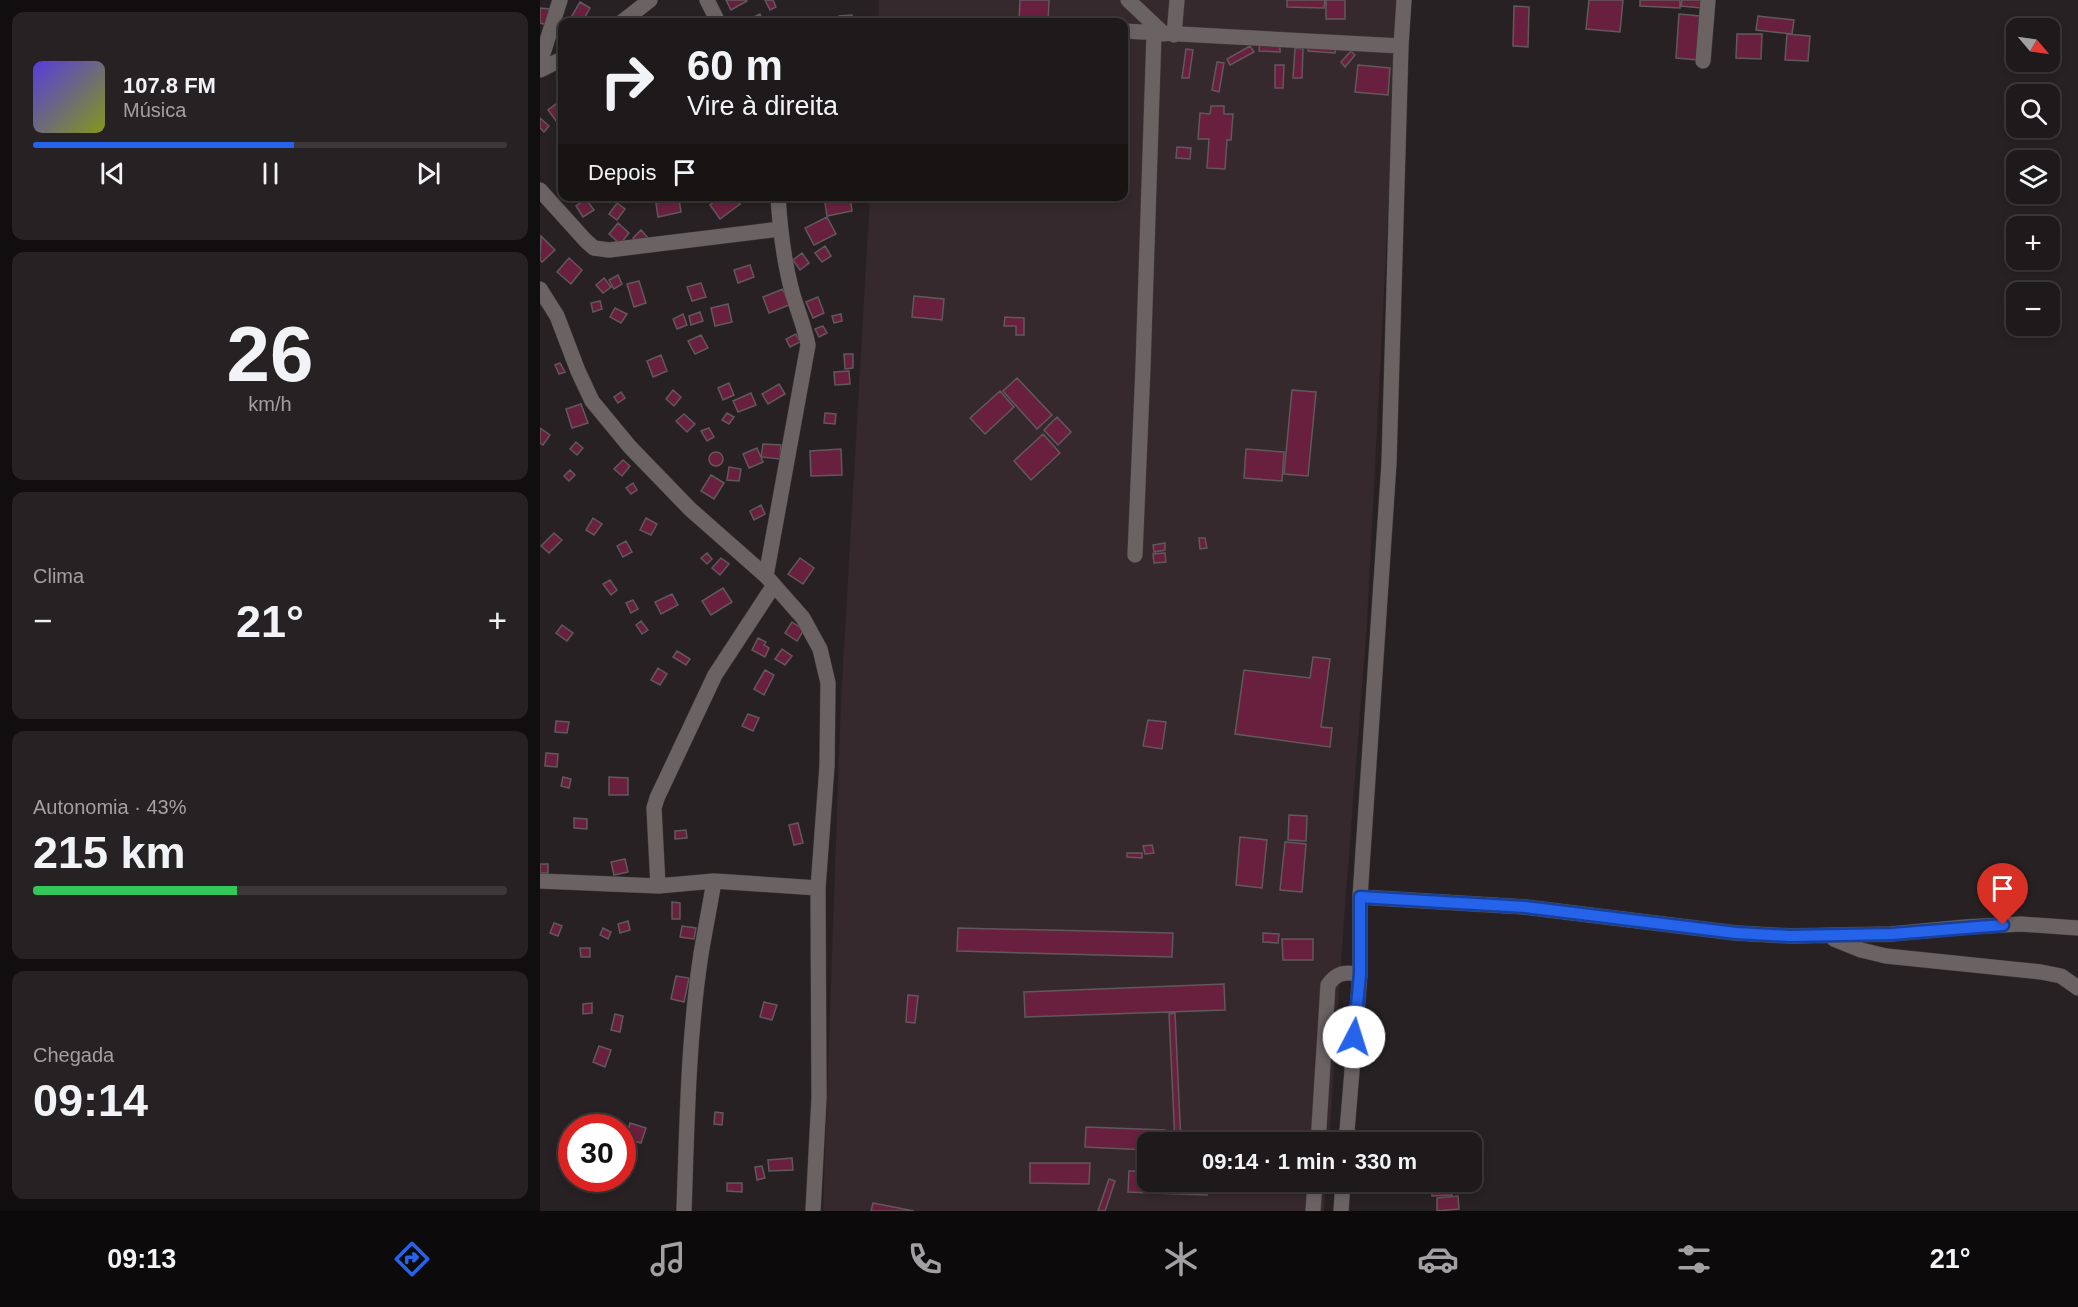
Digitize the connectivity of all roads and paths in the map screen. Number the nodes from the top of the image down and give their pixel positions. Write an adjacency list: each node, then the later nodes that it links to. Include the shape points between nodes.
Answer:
1 (560, 0): 15 (street)
2 (650, 0): 8 (street)
3 (707, 0): 9 (street)
4 (1128, 0): 11 (street)
5 (1177, 0): 11 (street)
6 (1404, 0): 12 (street)
7 (1708, 0): 14 (street)
8 (627, 18)
9 (716, 18)
10 (1128, 31): 11 (street)
11 (1164, 34): 12 (street); 21 (street)
12 (1401, 46): 27 (street, via 1389,463)
13 (558, 61): 16 (street)
14 (1703, 61)
15 (540, 63)
16 (540, 70)
17 (540, 190): 19 (street, via 594,248 609,250)
18 (778, 201): 19 (street)
19 (780, 229): 22 (street, via 808,345)
20 (540, 290): 22 (street, via 556,316 592,401 690,509)
21 (1135, 555)
22 (770, 581): 25 (street, via 715,675 657,798 654,808); 26 (street, via 803,618 820,649 828,683 827,766)
23 (540, 881): 25 (street)
24 (714, 881): 25 (street); 26 (street); 36 (street, via 701,956 687,1103)
25 (658, 886)
26 (818, 888): 37 (street, via 819,1098)
27 (1360, 897): 29 (street, via 1525,907 1736,933); 30 (street)
28 (2078, 928): 29 (street, via 2021,924)
29 (1826, 936): 31 (street, via 1886,956 2061,976)
30 (1360, 974): 32 (street, via 1337,974 1328,985); 33 (street)
31 (2078, 988)
32 (1319, 1132)
33 (1347, 1132)
34 (1314, 1192): 38 (street)
35 (1342, 1192): 39 (street)
36 (684, 1211)
37 (813, 1211)
38 (1313, 1211)
39 (1341, 1211)

